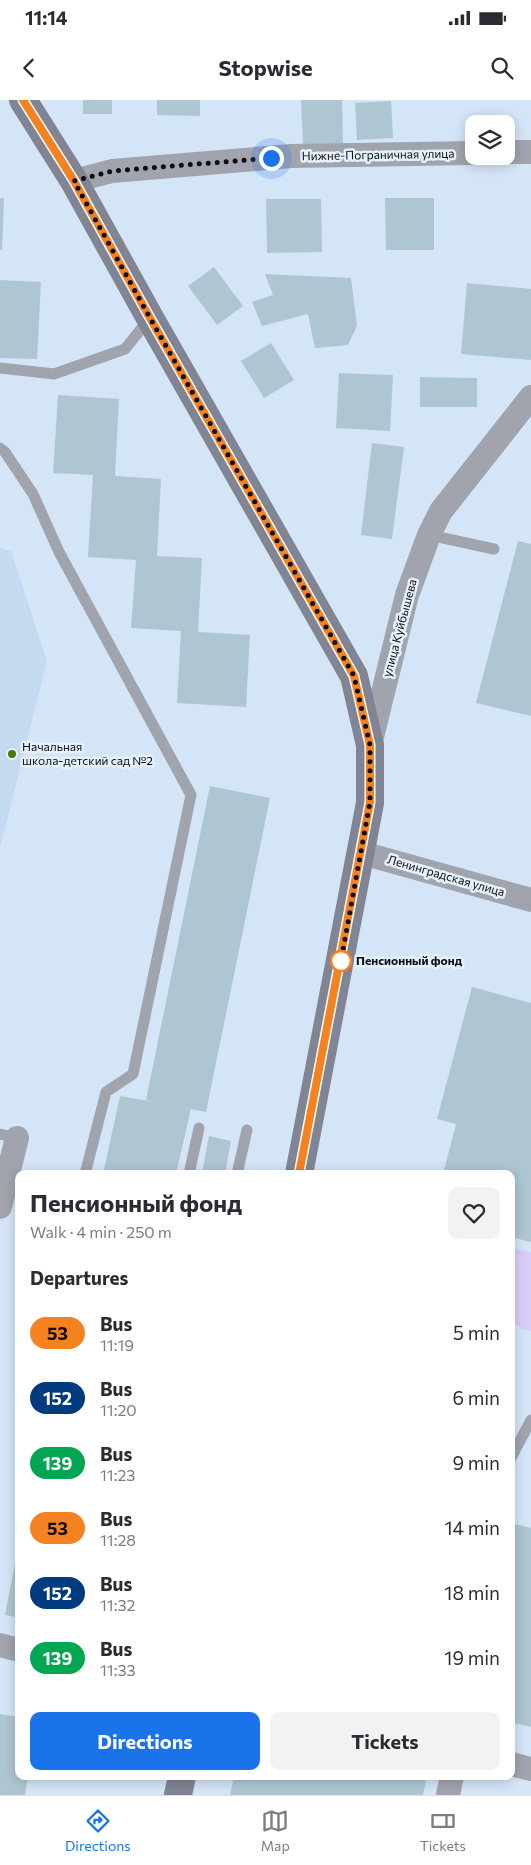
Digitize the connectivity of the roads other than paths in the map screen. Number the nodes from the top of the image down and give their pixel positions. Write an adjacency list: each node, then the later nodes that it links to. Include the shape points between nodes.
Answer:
1 (23, 100): 5 (street, улица Куйбышева)
2 (515, 152): 3 (street)
3 (531, 152)
4 (465, 153): 5 (street, Нижне-Пограничная улица, via 291,156 112,171)
5 (74, 181): 6 (street, улица Куйбышева)
6 (150, 318): 7 (lane, via 125,349 54,374); 12 (street, улица Куйбышева, via 354,676)
7 (0, 368)
8 (531, 397): 10 (street, улица Куйбышева, via 441,511)
9 (0, 448): 18 (lane, via 33,494 59,552 191,795 133,1074 106,1092)
10 (429, 535): 11 (lane); 12 (street, улица Куйбышева, via 406,595)
11 (494, 550)
12 (370, 745): 13 (street, улица Куйбышева, via 370,802)
13 (362, 853): 14 (street, Ленинградская улица); 21 (street, улица Куйбышева)
14 (531, 900)
15 (199, 1128): 19 (lane)
16 (247, 1130): 20 (lane)
17 (8, 1136): 22 (street)
18 (86, 1170)
19 (190, 1170)
20 (238, 1170)
21 (300, 1170)
22 (0, 1207)
23 (531, 1420): 24 (lane)
24 (515, 1450)
25 (0, 1645): 26 (street)
26 (15, 1649)
27 (515, 1765): 28 (street)
28 (531, 1769)
29 (181, 1780): 31 (street)
30 (451, 1780): 32 (street)
31 (178, 1795)
32 (448, 1795)

